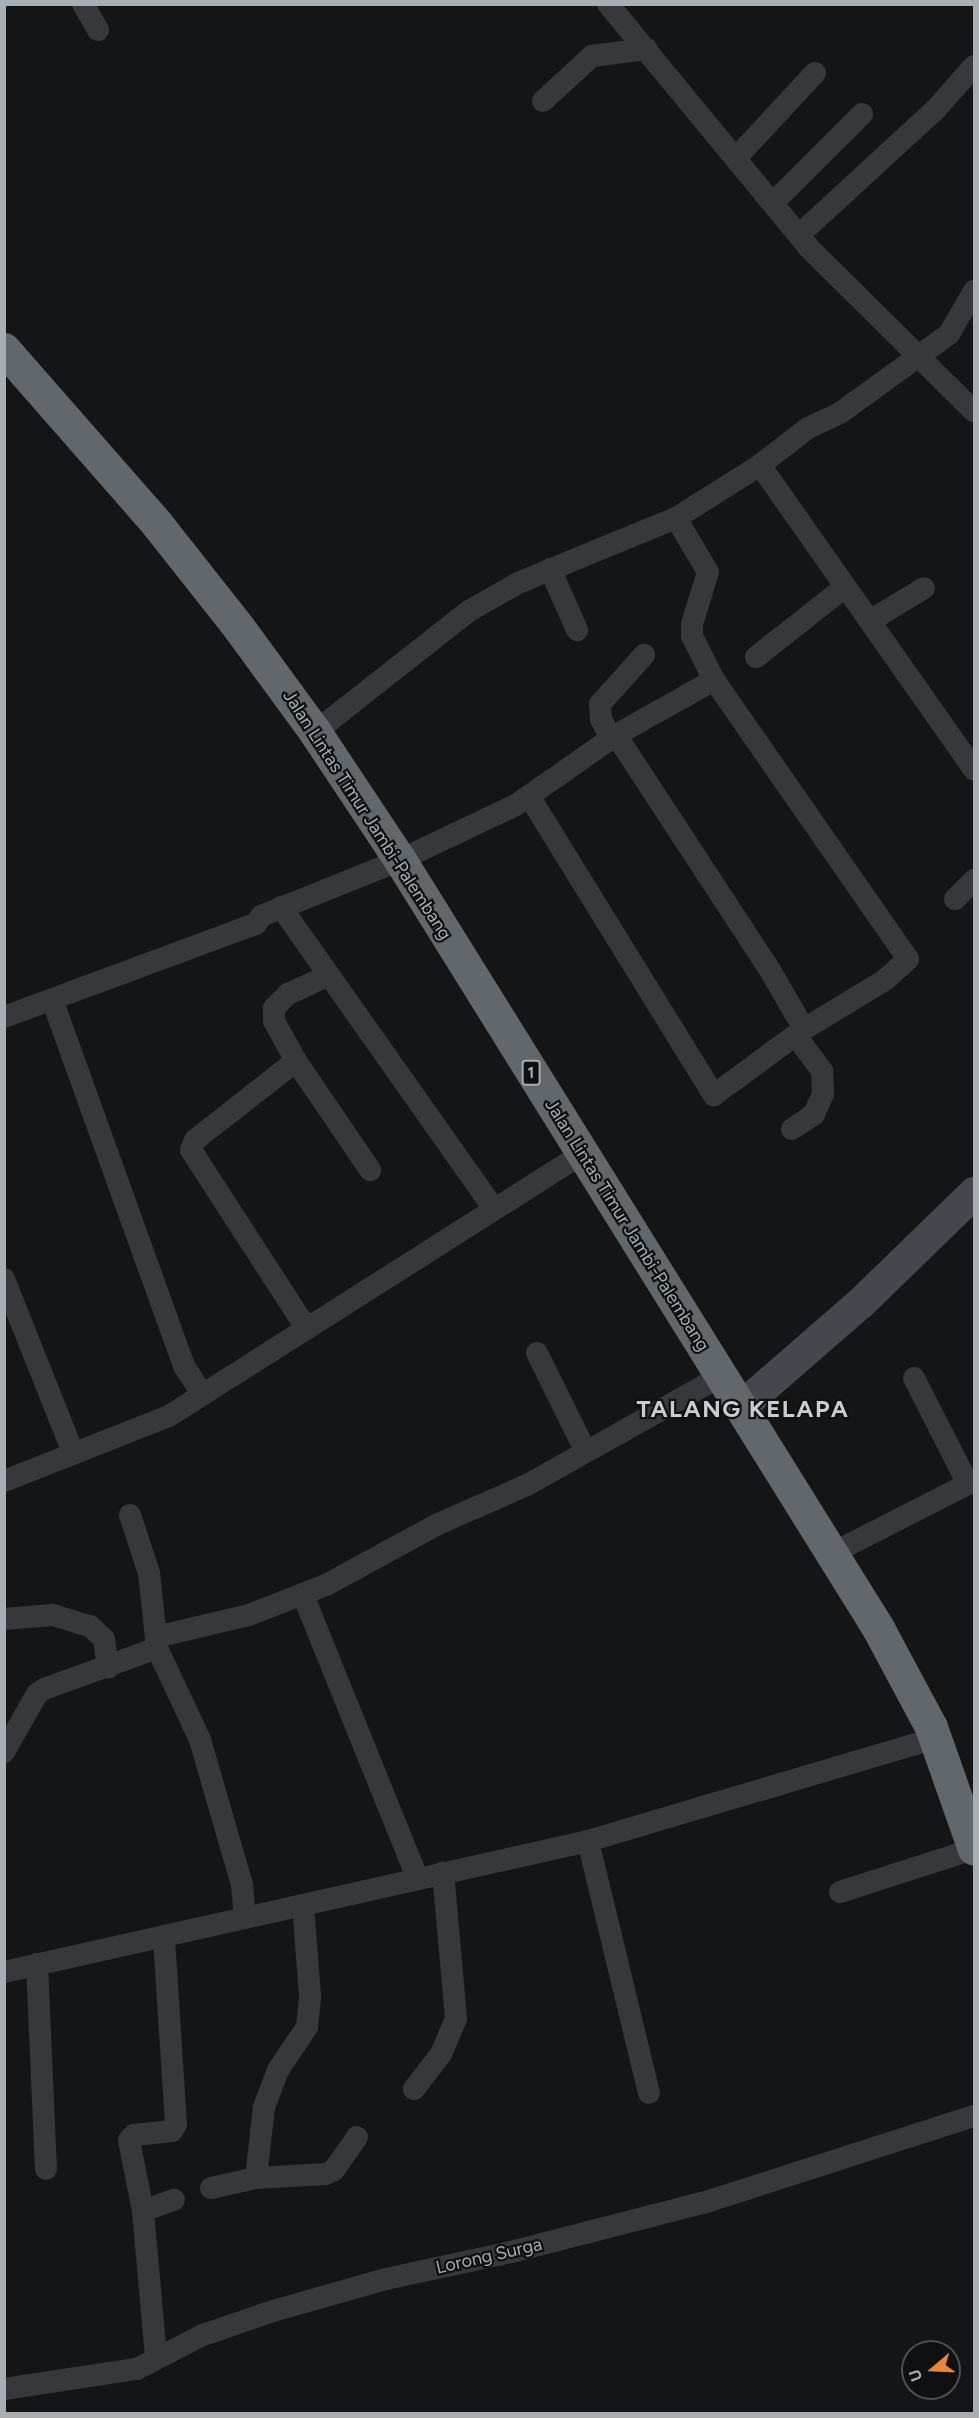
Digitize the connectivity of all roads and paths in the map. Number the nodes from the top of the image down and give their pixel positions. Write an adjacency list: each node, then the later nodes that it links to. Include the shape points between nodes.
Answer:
1 (83, 4): 3 (street)
2 (610, 5): 4 (street)
3 (98, 30)
4 (647, 49): 7 (street, via 592,56); 9 (street)
5 (975, 66): 11 (street, via 936,109)
6 (815, 74): 9 (street)
7 (543, 101)
8 (862, 114): 10 (street)
9 (736, 158): 10 (street)
10 (772, 203): 11 (street)
11 (799, 235): 13 (street)
12 (975, 291): 13 (street, via 949,333)
13 (918, 355): 15 (street); 16 (street, via 840,413 808,428)
14 (9, 364): 26 (highway, Jalan Lintas Timur Jambi-Palembang / 1, via 157,524)
15 (975, 411)
16 (760, 465): 17 (street); 19 (street)
17 (676, 518): 18 (street); 25 (street, via 708,572 692,636)
18 (550, 569): 22 (street); 26 (street, via 445,627)
19 (845, 587): 21 (street); 24 (street)
20 (924, 588): 21 (street)
21 (870, 621): 28 (street)
22 (577, 630)
23 (644, 655): 27 (street, via 600,704 601,719)
24 (756, 657)
25 (714, 680): 27 (street); 37 (street, via 908,959 885,980)
26 (315, 732): 30 (highway, Jalan Lintas Timur Jambi-Palembang / 1)
27 (614, 737): 29 (street); 37 (street, via 771,972)
28 (975, 769)
29 (529, 796): 30 (street); 37 (street, via 714,1095)
30 (400, 860): 33 (street); 40 (highway, Jalan Lintas Timur Jambi-Palembang / 1)
31 (975, 880): 32 (street)
32 (955, 899)
33 (281, 907): 34 (street); 35 (street, via 261,915 256,924)
34 (329, 975): 38 (street, via 288,994 274,1008 274,1021); 43 (street)
35 (52, 1002): 36 (street); 49 (street, via 184,1366)
36 (7, 1012)
37 (800, 1033): 39 (street, via 822,1071 823,1094 814,1114)
38 (296, 1061): 41 (street); 45 (street, via 195,1140 191,1150)
39 (792, 1130)
40 (582, 1154): 43 (street); 47 (highway, Jalan Lintas Timur Jambi-Palembang / 1)
41 (370, 1170)
42 (974, 1195): 50 (street, via 861,1303)
43 (494, 1209): 45 (street)
44 (4, 1279): 51 (street)
45 (307, 1329): 49 (street)
46 (537, 1353): 52 (street)
47 (721, 1376): 50 (highway, Jalan Lintas Timur Jambi-Palembang / 1); 52 (street)
48 (914, 1378): 54 (street)
49 (202, 1394): 51 (street, via 169,1416)
50 (740, 1408): 56 (highway, Jalan Lintas Timur Jambi-Palembang / 1)
51 (74, 1452): 53 (street)
52 (586, 1452): 57 (street)
53 (4, 1481)
54 (971, 1482): 56 (street)
55 (130, 1515): 59 (street, via 149,1573)
56 (833, 1553): 61 (highway, Jalan Lintas Timur Jambi-Palembang / 1)
57 (303, 1594): 59 (street); 66 (street)
58 (4, 1619): 60 (street, via 53,1615 90,1626 104,1639)
59 (157, 1642): 60 (street); 69 (street, via 200,1740 242,1885)
60 (108, 1668): 62 (street, via 51,1685 37,1694)
61 (936, 1738): 63 (street); 64 (highway, Jalan Lintas Timur Jambi-Palembang / 1)
62 (4, 1752)
63 (588, 1841): 65 (street); 74 (street)
64 (975, 1849): 67 (street)
65 (443, 1874): 66 (street); 73 (street, via 456,2018 441,2054)
66 (418, 1879): 68 (street)
67 (840, 1892)
68 (303, 1905): 69 (street); 78 (street, via 310,1996 308,2027 278,2070 264,2107)
69 (245, 1918): 70 (street)
70 (164, 1936): 71 (street); 81 (street, via 176,2124 172,2130 134,2135 129,2140)
71 (37, 1964): 72 (street); 77 (street)
72 (4, 1971)
73 (414, 2089)
74 (649, 2093)
75 (975, 2116): 82 (street, Lorong Surga, via 709,2201 511,2252 386,2279 273,2311)
76 (357, 2137): 78 (street, via 334,2170 326,2174)
77 (46, 2169)
78 (256, 2178): 79 (street)
79 (211, 2188)
80 (174, 2200): 81 (street)
81 (143, 2211): 82 (street)
82 (156, 2357): 83 (street, Lorong Surga, via 137,2369)
83 (4, 2389)

